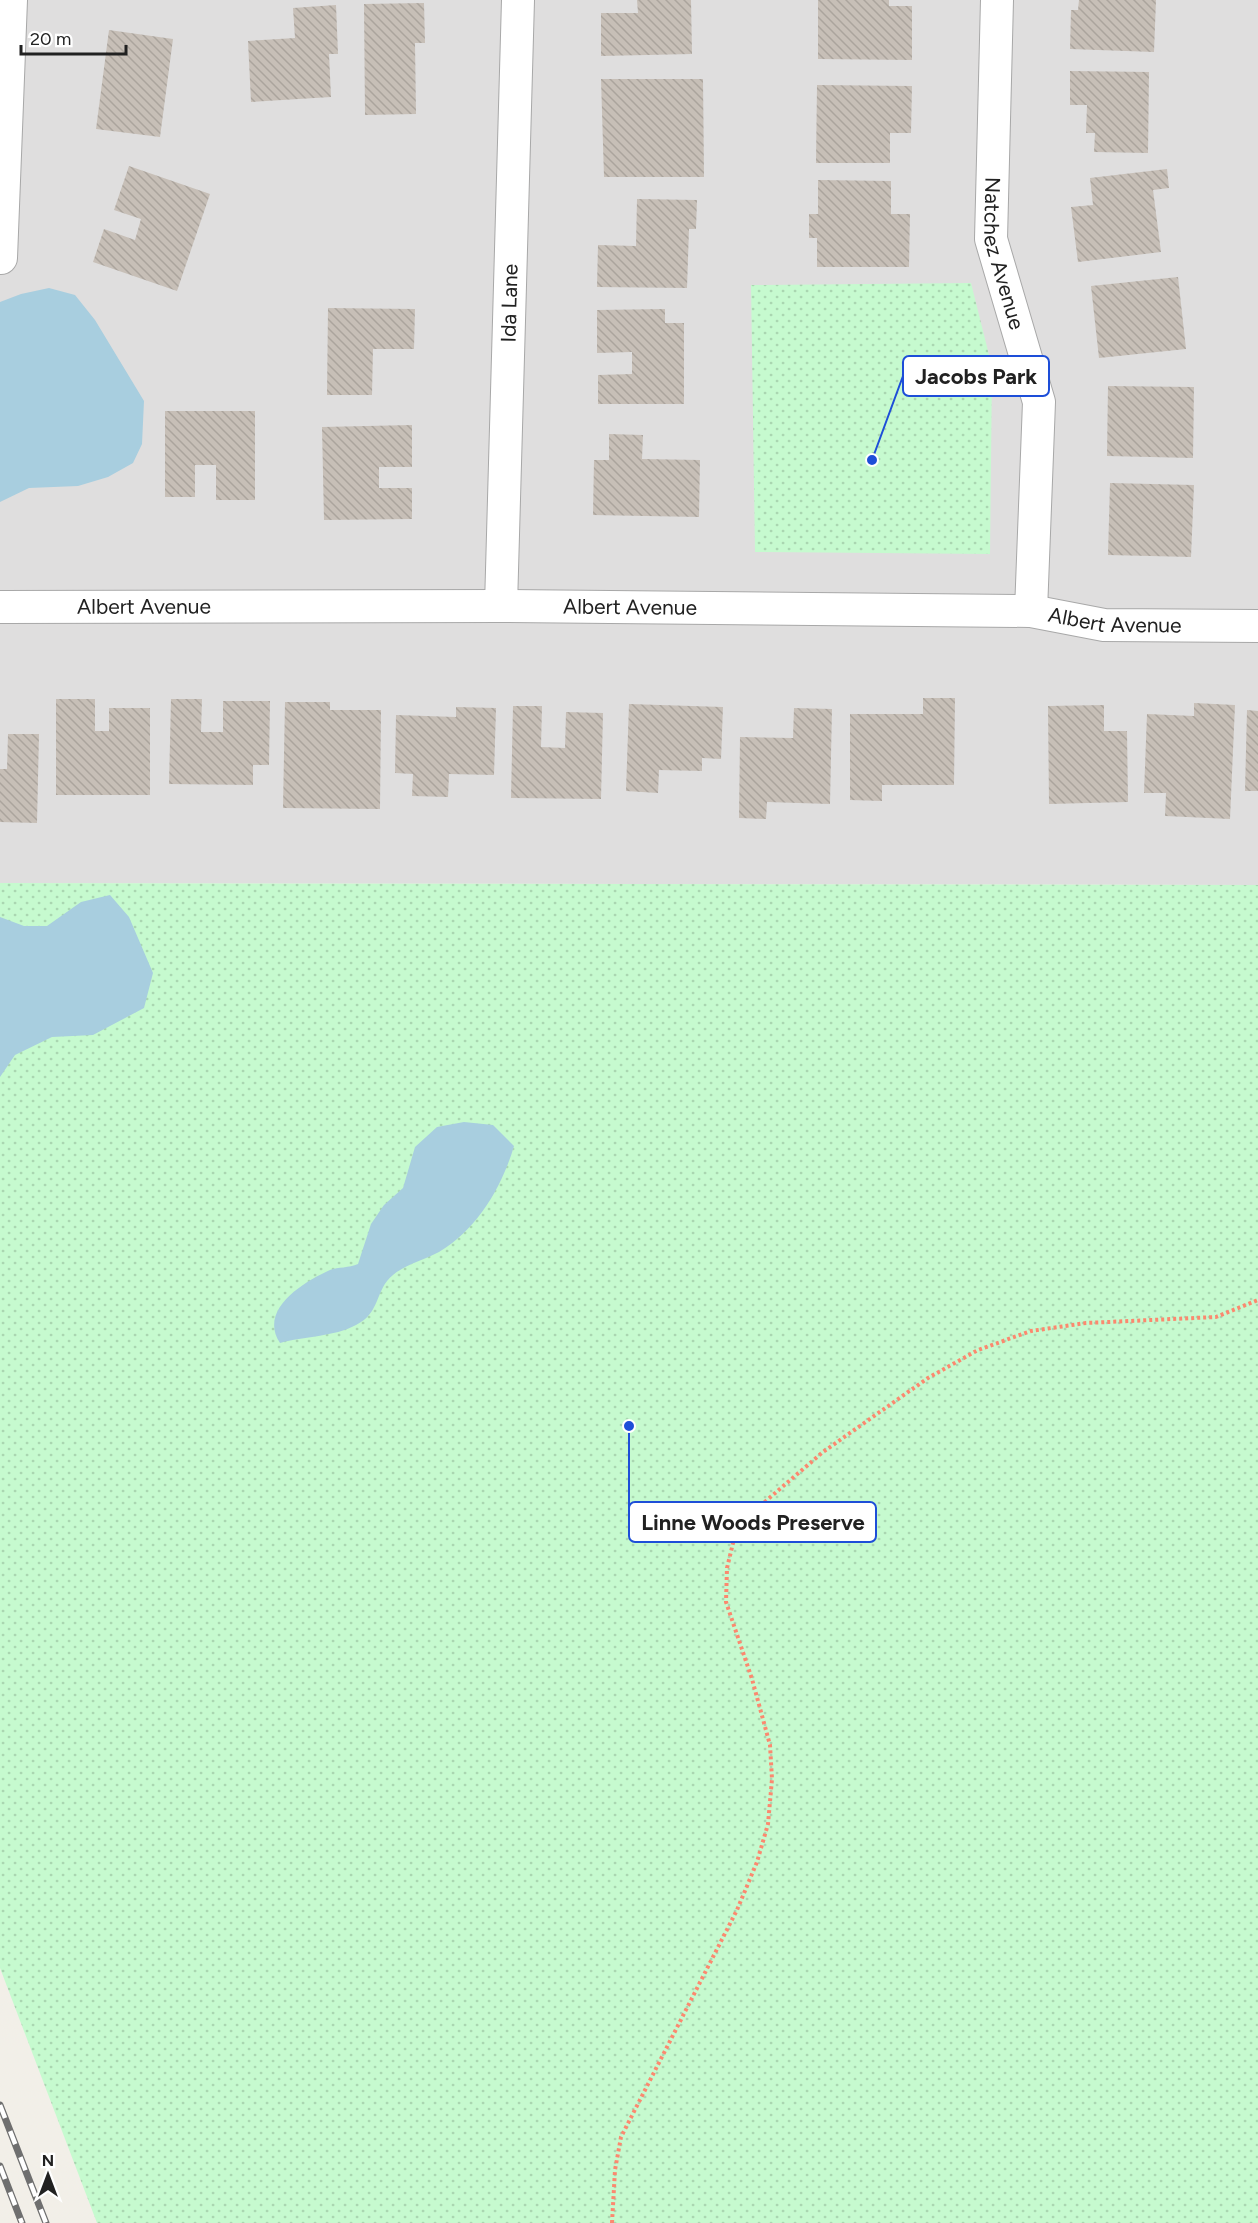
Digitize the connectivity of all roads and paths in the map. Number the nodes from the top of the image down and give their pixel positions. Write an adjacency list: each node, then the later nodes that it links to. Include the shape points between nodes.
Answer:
1 (11, 0): 4 (street)
2 (518, 0): 6 (street, Ida Lane)
3 (997, 0): 8 (street, Natchez Avenue, via 991,238 1039,402)
4 (3, 105): 5 (street)
5 (1, 258)
6 (501, 606): 7 (street, Albert Avenue); 8 (street, Albert Avenue)
7 (0, 607)
8 (1031, 611): 9 (street, Albert Avenue, via 1104,625)
9 (1258, 626)
10 (1258, 1300): 11 (path, via 1216,1317 1086,1323 1031,1331 978,1350 928,1378 823,1452 753,1512 734,1539 727,1568 726,1602 770,1745 768,1824 736,1910 621,2137)
11 (612, 2223)

